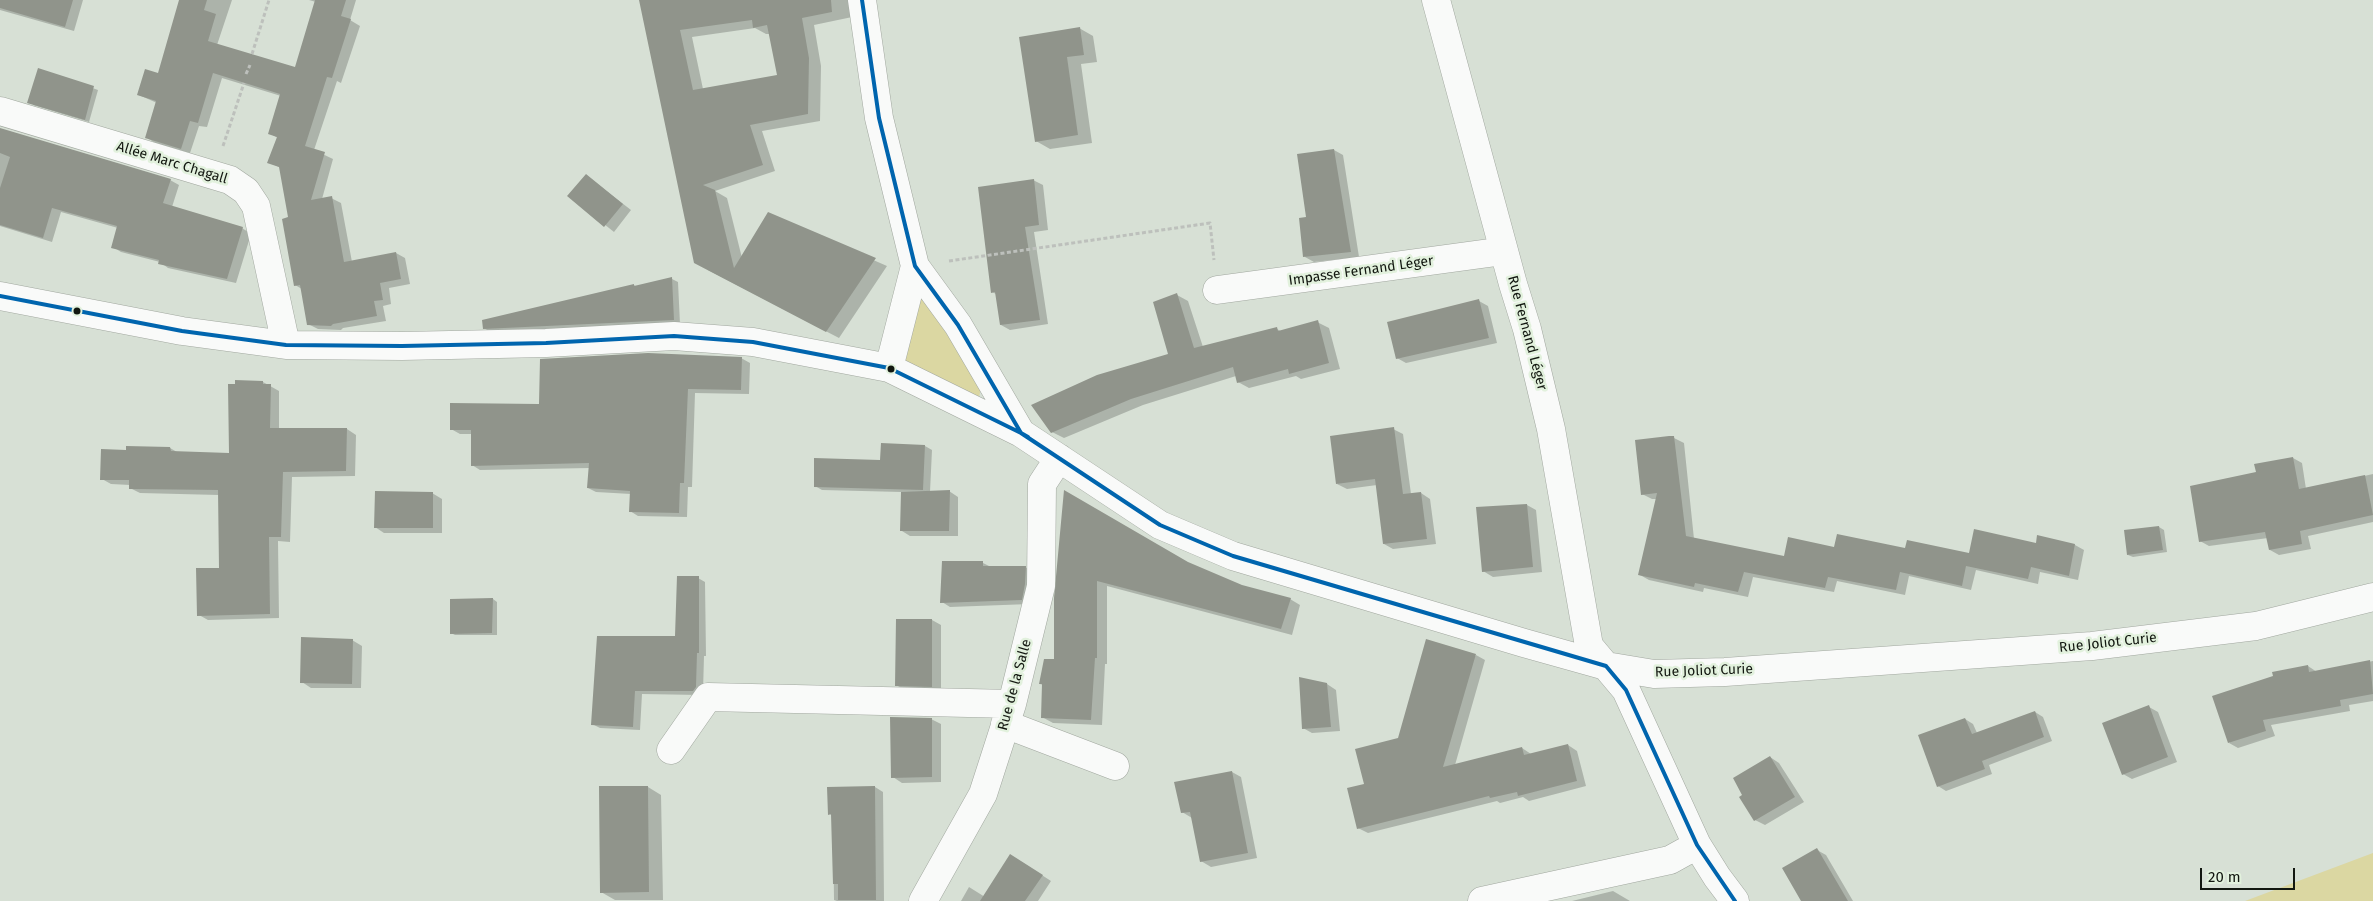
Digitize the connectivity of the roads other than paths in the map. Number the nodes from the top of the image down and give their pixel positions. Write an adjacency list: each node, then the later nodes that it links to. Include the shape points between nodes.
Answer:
1 (862, 0): 5 (street, via 879,118)
2 (1436, 0): 4 (street, Rue Fernand Léger)
3 (0, 111): 8 (street, Allée Marc Chagall, via 214,175 246,191 256,206)
4 (1504, 251): 6 (street, Impasse Fernand Léger); 13 (street, Rue Fernand Léger, via 1551,428 1589,646)
5 (915, 266): 9 (street); 10 (street, via 958,325)
6 (1217, 290)
7 (0, 296): 8 (street, Rue Joliot Curie, via 182,331)
8 (286, 345): 9 (street, Rue Joliot Curie, via 537,344 674,336 753,342)
9 (889, 368): 10 (street, Rue Joliot Curie)
10 (1021, 433): 11 (street, Rue Joliot Curie)
11 (1059, 458): 13 (street, Rue Joliot Curie, via 1160,525 1233,556); 14 (street, Rue de la Salle, via 1042,484 1041,586)
12 (2373, 596): 13 (street, Rue Joliot Curie, via 2256,626 2092,646 1725,672 1654,674)
13 (1606, 666): 17 (street, Rue Fernand Léger, via 1626,690)
14 (1009, 714): 15 (street, via 708,697); 16 (street); 18 (street, Rue de la Salle, via 983,794)
15 (670, 750)
16 (1115, 766)
17 (1697, 845): 19 (street, via 1670,860); 20 (street, Rue Fernand Léger)
18 (923, 901)
19 (1482, 901)
20 (1735, 901)

